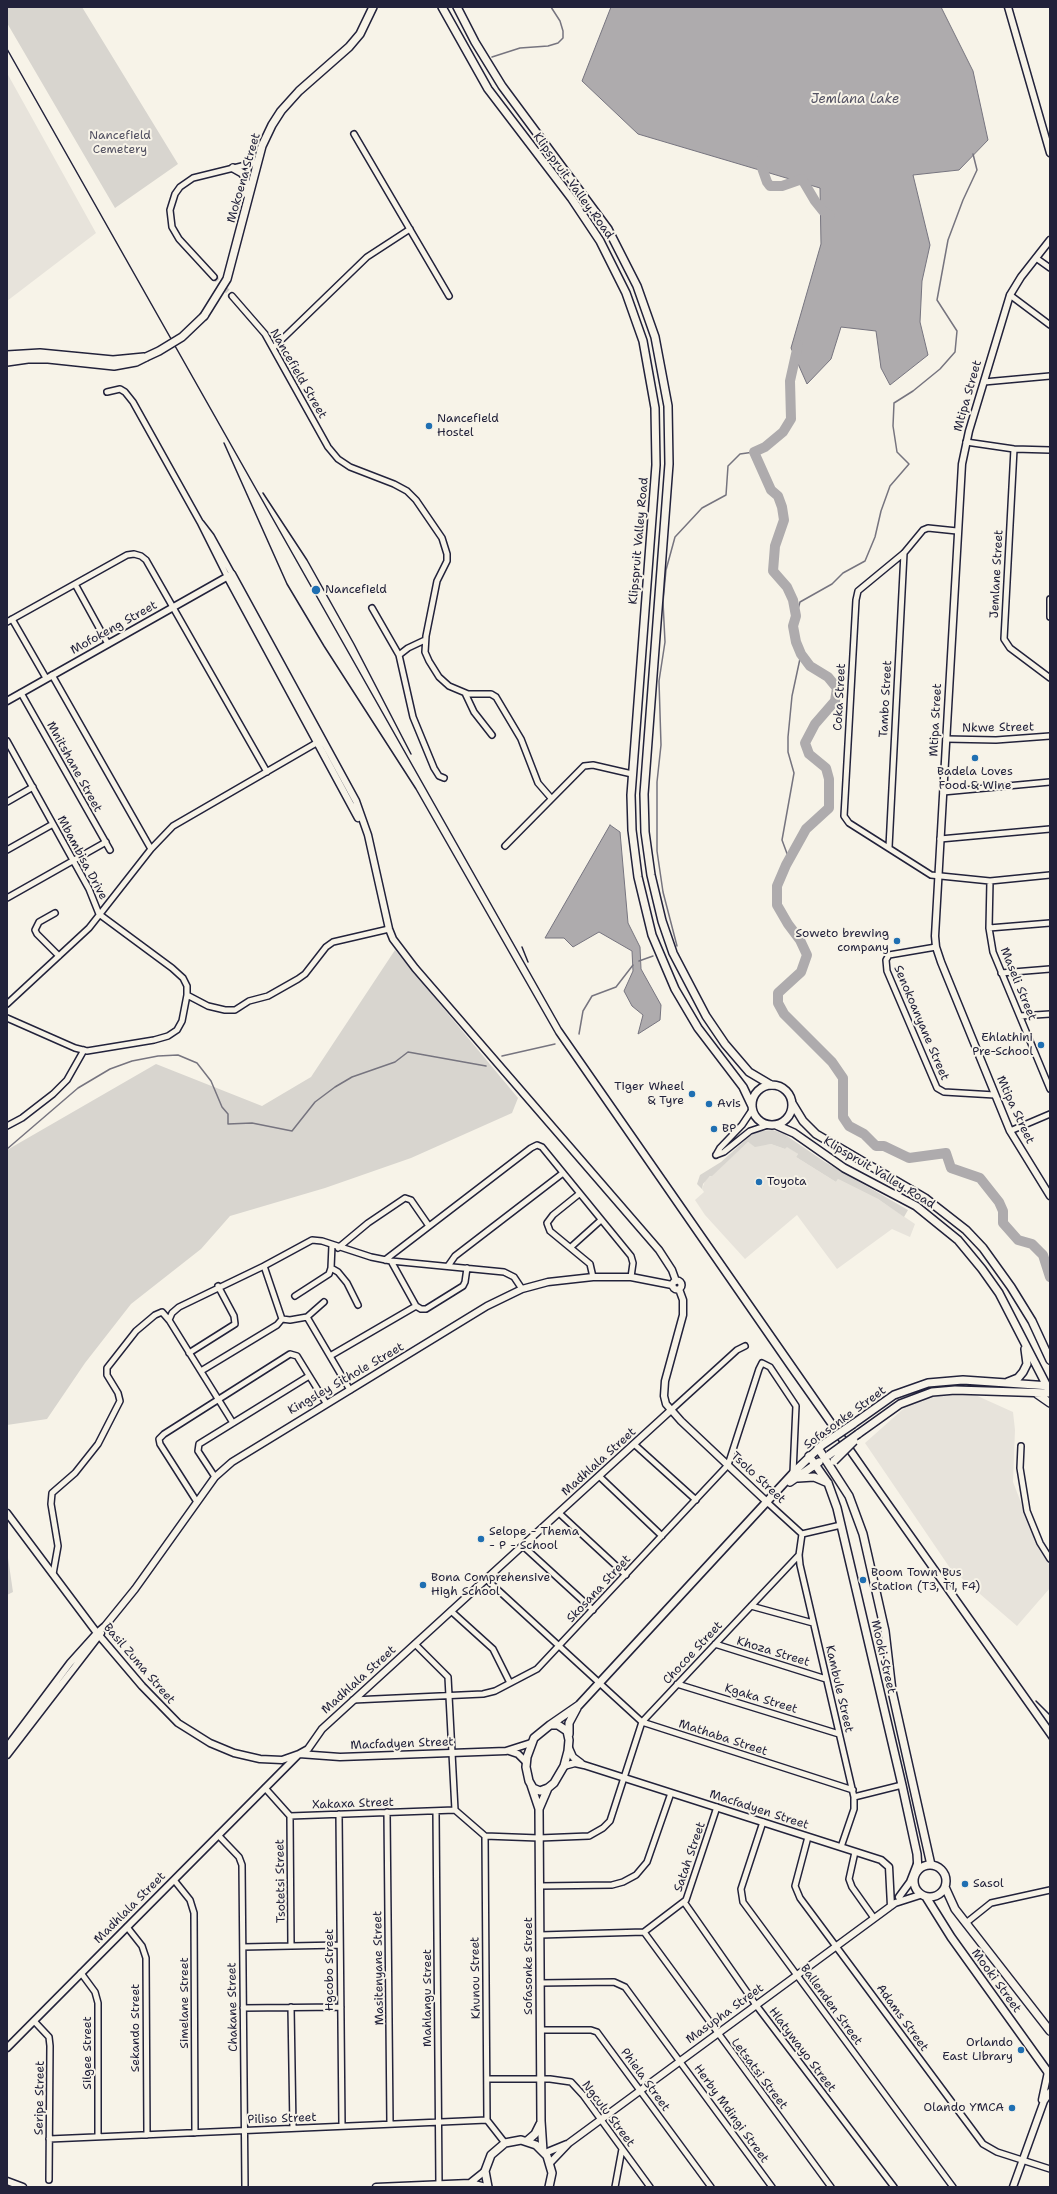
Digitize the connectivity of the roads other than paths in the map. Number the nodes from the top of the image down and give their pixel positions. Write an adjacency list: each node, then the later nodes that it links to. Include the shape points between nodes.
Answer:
1 (373, 7): 7 (main road, Mokoena Street, via 366,24 349,48 299,91 281,111 266,137)
2 (442, 7): 53 (main road, Klipspruit Valley Road, via 488,89 572,199 600,241 626,292 643,341 655,408 656,465)
3 (457, 7): 90 (main road, Klipspruit Valley Road, via 502,86 608,230 637,286 655,337 666,391 669,464 645,787 645,832 651,875 673,953 706,1016 749,1072)
4 (1008, 7): 6 (street)
5 (354, 134): 10 (street)
6 (1050, 153)
7 (258, 162): 8 (street); 9 (main road, Mokoena Street)
8 (233, 168): 9 (main road, via 245,177); 14 (street, via 186,182 175,194 170,210 170,219 176,234)
9 (247, 202): 21 (main road, Mokoena Street, bridge, via 227,279 204,316 182,337 159,351)
10 (410, 229): 17 (street); 19 (street, via 367,257)
11 (1050, 240): 12 (street, Mtipa Street)
12 (1036, 258): 13 (street); 15 (street, Mtipa Street)
13 (1050, 268)
14 (214, 277)
15 (1010, 295): 18 (street); 24 (street, Mtipa Street)
16 (232, 296): 19 (street, Nancefield Street, via 256,322)
17 (449, 296)
18 (1050, 324)
19 (273, 348): 38 (street, Nancefield Street, via 328,448 343,464 407,491 442,538 448,554 447,561 437,581)
20 (7, 355): 21 (main road, Mokoena Street, via 40,353)
21 (135, 360): 22 (main road, Mokoena Street, via 107,366 48,359)
22 (7, 362)
23 (1050, 376): 24 (street)
24 (984, 382): 26 (street, Mtipa Street)
25 (107, 392): 31 (street, via 120,389 133,402 200,522 211,536)
26 (966, 442): 27 (street); 29 (street, Mtipa Street, via 960,475)
27 (1014, 448): 28 (street); 42 (street, Jemlane Street, via 1004,639 1010,648)
28 (1050, 450)
29 (957, 531): 30 (street, Coka Street, via 925,528); 48 (street, Mtipa Street)
30 (904, 553): 66 (street, Tambo Street); 66 (street, Coka Street, via 856,595 844,812 845,819)
31 (229, 575): 34 (street, Mofokeng Street); 50 (street); 64 (street, via 356,801)
32 (75, 584): 34 (street, via 127,555 137,554 146,560); 37 (street); 39 (street)
33 (1050, 599): 36 (street)
34 (173, 608): 39 (street, Mofokeng Street); 52 (street)
35 (372, 608): 40 (street)
36 (1050, 617)
37 (9, 621): 41 (street)
38 (425, 640): 40 (street); 44 (street, via 425,652 439,677 449,686)
39 (108, 644): 41 (street, Mofokeng Street)
40 (399, 655): 54 (street, via 413,717 434,768 439,776)
41 (49, 677): 43 (street, Mofokeng Street); 67 (street)
42 (1050, 678)
43 (21, 693): 45 (street, Mofokeng Street); 63 (street, Mnitshane Street)
44 (465, 693): 46 (street, via 474,712); 58 (street, via 491,694 496,697 521,739 538,783)
45 (7, 701)
46 (492, 734)
47 (1050, 736): 48 (street, Nkwe Street, via 996,740)
48 (946, 739): 57 (street, Mtipa Street)
49 (7, 741): 51 (street, Mbambisa Drive)
50 (318, 742): 52 (street); 64 (street, via 356,811)
51 (10, 752): 56 (street, Mbambisa Drive)
52 (268, 772): 67 (street, via 176,824)
53 (632, 774): 58 (street, via 587,765); 94 (main road, Klipspruit Valley Road, via 632,830 638,877 646,915 657,948 675,989 698,1028 743,1087)
54 (444, 778)
55 (1050, 782): 57 (street)
56 (32, 787): 59 (street); 60 (street, Mbambisa Drive)
57 (943, 792): 62 (street, Mtipa Street)
58 (551, 798): 65 (street)
59 (7, 802)
60 (53, 824): 68 (street); 70 (street, Mbambisa Drive)
61 (1050, 829): 62 (street)
62 (940, 839): 72 (street, Mtipa Street)
63 (106, 842): 69 (street, Mnitshane Street); 70 (street)
64 (368, 842): 79 (street)
65 (505, 846)
66 (889, 846): 72 (street, Coka Street, via 925,871)
67 (151, 849): 76 (street)
68 (7, 850)
69 (110, 850)
70 (73, 861): 74 (street); 76 (street, Mbambisa Drive, via 93,896)
71 (1050, 875): 73 (street, Coka Street)
72 (938, 876): 73 (street, Coka Street); 80 (street, Mtipa Street)
73 (990, 881): 78 (street, Maseli Street)
74 (7, 898)
75 (55, 913): 81 (street, via 39,922 35,930)
76 (99, 914): 81 (street, Mbambisa Drive, via 89,928); 84 (street, via 178,973 185,981)
77 (1050, 923): 78 (street)
78 (989, 928): 83 (street, Maseli Street, via 991,946)
79 (389, 929): 84 (street, via 333,942 298,979 268,996 235,1010 208,1006); 115 (street, via 399,948 415,968 659,1250 672,1270)
80 (936, 947): 92 (street, Mtipa Street); 92 (street, Senokoanyane Street, via 889,956 886,960 887,971 937,1088 944,1092)
81 (59, 956): 85 (street, Mbambisa Drive)
82 (1050, 969): 83 (street)
83 (1001, 973): 87 (street, Maseli Street)
84 (187, 995): 89 (street, via 181,1024 168,1036 97,1051)
85 (8, 1002)
86 (1050, 1014): 87 (street)
87 (1020, 1016): 91 (street, Maseli Street)
88 (7, 1018): 89 (street)
89 (84, 1050): 98 (street, via 67,1080 53,1094)
90 (771, 1085): 93 (main road, via 779,1086 786,1091); 94 (main road, via 758,1091)
91 (1050, 1089)
92 (995, 1095): 99 (street, Mtipa Street)
93 (792, 1103): 97 (main road, via 788,1117); 129 (main road, Klipspruit Valley Road, via 802,1121 816,1134 925,1198 966,1230 983,1248 1011,1287 1032,1321)
94 (752, 1108): 96 (main road, via 758,1120); 96 (street, via 742,1125 716,1155 724,1152 750,1130)
95 (1050, 1114): 99 (street)
96 (768, 1125): 97 (main road)
97 (776, 1125): 125 (main road, Klipspruit Valley Road, via 794,1133 844,1168 916,1206 940,1224 963,1245 982,1269)
98 (7, 1126)
99 (1010, 1131): 102 (street, Mtipa Street)
100 (563, 1173): 101 (street); 104 (street, via 542,1147 535,1146); 110 (street, via 455,1256)
101 (580, 1194): 103 (street); 106 (street, via 553,1215 547,1223 550,1231)
102 (1050, 1196)
103 (601, 1220): 106 (street); 114 (street, via 632,1258)
104 (429, 1226): 107 (street, via 410,1200 405,1198 368,1222); 108 (street)
105 (332, 1245): 107 (street); 109 (street, via 316,1239 308,1240); 111 (street)
106 (571, 1247): 113 (street, via 590,1264)
107 (338, 1248): 108 (street)
108 (388, 1260): 110 (street); 121 (street)
109 (264, 1266): 116 (street); 123 (street)
110 (448, 1266): 112 (street)
111 (331, 1268): 118 (street, via 324,1277); 120 (street, via 347,1282)
112 (467, 1268): 117 (street, via 508,1273); 121 (street, via 465,1282 461,1288 426,1309)
113 (593, 1277): 114 (street, Kingsley Sithole Street); 117 (street, Kingsley Sithole Street, via 548,1282)
114 (630, 1277): 115 (street, Kingsley Sithole Street)
115 (674, 1283): 139 (street, Kingsley Sithole Street, via 675,1290 679,1289 684,1300 684,1315 664,1390 664,1399)
116 (218, 1286): 124 (street, via 179,1307); 127 (street, via 234,1316 235,1324)
117 (522, 1289): 134 (street, Kingsley Sithole Street, via 487,1306)
118 (295, 1296)
119 (324, 1302): 122 (street)
120 (358, 1305)
121 (416, 1306): 128 (street)
122 (307, 1317): 123 (street); 128 (street)
123 (282, 1319): 130 (street, via 277,1325)
124 (169, 1320): 127 (street); 165 (street, via 162,1312 155,1315 136,1331 106,1368 107,1375 118,1393 119,1403 93,1451 75,1473 51,1495 58,1546)
125 (1018, 1330): 132 (main road, via 1027,1364 1018,1378); 133 (main road, Klipspruit Valley Road)
126 (745, 1346): 139 (street, Madhlala Street, via 737,1350)
127 (189, 1353): 130 (street)
128 (330, 1356): 134 (street)
129 (1050, 1360)
130 (201, 1371): 136 (street)
131 (309, 1376): 136 (street, via 297,1356 290,1354); 137 (street); 140 (street)
132 (1000, 1382): 133 (main road, Sofasonke Street); 144 (main road, Sofasonke Street, bridge, via 950,1380 918,1385 894,1395)
133 (1049, 1389): 135 (main road, Sofasonke Street)
134 (350, 1390): 137 (street, Kingsley Sithole Street)
135 (1033, 1393): 138 (main road); 141 (main road, Sofasonke Street, via 955,1390 932,1392 900,1404)
136 (218, 1399): 140 (street); 155 (street, via 159,1439)
137 (326, 1403): 152 (street, Kingsley Sithole Street, via 232,1462)
138 (1050, 1403)
139 (670, 1411): 142 (street, Madhlala Street); 149 (street, Tsolo Street)
140 (233, 1423): 152 (street, via 198,1445 198,1451)
141 (857, 1436): 146 (main road, Sofasonke Street, bridge); 148 (main road, bridge)
142 (634, 1444): 150 (street, Madhlala Street); 154 (street)
143 (1021, 1446): 164 (street, via 1021,1476 1027,1512)
144 (820, 1447): 145 (main road, Sofasonke Street); 146 (main road, Mooki Street)
145 (809, 1456): 147 (main road, Mooki Street); 151 (main road, Sofasonke Street)
146 (827, 1456): 147 (main road, Sofasonke Street); 148 (main road, Mooki Street)
147 (816, 1464): 151 (main road, Sofasonke Street); 153 (main road, Mooki Street)
148 (832, 1464): 220 (main road, Mooki Street, via 855,1507 863,1534 885,1631 892,1692)
149 (728, 1466): 151 (street, Skosana Street, via 762,1363 766,1364 796,1406); 154 (street, Skosana Street); 156 (street, Tsolo Street)
150 (599, 1476): 157 (street, Madhlala Street); 161 (street)
151 (794, 1476): 153 (main road, via 814,1477); 156 (main road, Sofasonke Street)
152 (215, 1477): 155 (street, Kingsley Sithole Street)
153 (828, 1483): 159 (main road, Mooki Street)
154 (696, 1500): 161 (street, Skosana Street)
155 (197, 1502): 172 (street, Kingsley Sithole Street, via 135,1589)
156 (768, 1503): 160 (street, Tsolo Street); 178 (main road, Sofasonke Street)
157 (559, 1512): 162 (street, Madhlala Street); 166 (street)
158 (7, 1513): 165 (street, Basil Zuma Street)
159 (841, 1525): 160 (street); 199 (main road, Mooki Street)
160 (802, 1534): 163 (street, Kambule Street)
161 (662, 1536): 166 (street, Skosana Street)
162 (523, 1546): 167 (street, Madhlala Street); 169 (street)
163 (799, 1555): 168 (street, Chocoe Street); 171 (street, Kambule Street)
164 (1050, 1559)
165 (53, 1574): 172 (street, Basil Zuma Street)
166 (626, 1575): 169 (street, Skosana Street)
167 (486, 1579): 170 (street, Madhlala Street); 175 (street, Mathaba Street)
168 (751, 1606): 171 (street); 174 (street, Chocoe Street)
169 (593, 1610): 175 (street, Skosana Street)
170 (451, 1611): 173 (street, Madhlala Street); 177 (street, via 493,1649)
171 (813, 1623): 176 (street, Kambule Street)
172 (98, 1635): 188 (street, Kingsley Sithole Street, via 70,1663); 192 (street, Basil Zuma Street, via 164,1710 187,1730 234,1753 260,1759 282,1760); 193 (street, Kingsley Sithole Street)
173 (415, 1644): 180 (street, via 445,1674 449,1682); 181 (street, Madhlala Street)
174 (715, 1644): 176 (street, Khoza Street); 179 (street, Chocoe Street)
175 (560, 1646): 177 (street, Skosana Street, via 534,1672); 178 (street, Mathaba Street)
176 (826, 1679): 185 (street, Kambule Street)
177 (510, 1683): 180 (street, Skosana Street, via 483,1694)
178 (599, 1683): 182 (main road, Sofasonke Street); 183 (street, Mathaba Street)
179 (678, 1684): 183 (street, Chocoe Street); 185 (street, Kgaka Street)
180 (449, 1696): 181 (street, Skosana Street); 191 (street)
181 (353, 1700): 192 (street, Madhlala Street, via 322,1729 308,1749)
182 (579, 1705): 184 (main road, Sofasonke Street); 186 (main road, Sofasonke Street, via 569,1723)
183 (642, 1722): 197 (street, Chocoe Street); 202 (street, Mathaba Street)
184 (550, 1725): 186 (main road, via 563,1727); 187 (main road, Sofasonke Street)
185 (840, 1734): 202 (street, Kambule Street)
186 (569, 1735): 189 (main road, Sofasonke Street)
187 (531, 1743): 190 (street, Macfadyen Street); 194 (main road, Sofasonke Street)
188 (7, 1747)
189 (569, 1748): 195 (street, Macfadyen Street, via 573,1757); 196 (main road, Sofasonke Street)
190 (506, 1751): 191 (street, Macfadyen Street); 194 (street, Macfadyen Street, via 518,1754)
191 (452, 1753): 192 (street, Macfadyen Street, via 340,1757); 207 (street)
192 (299, 1754): 200 (street, Madhlala Street)
193 (7, 1755)
194 (526, 1762): 198 (main road, Sofasonke Street, via 527,1777)
195 (584, 1765): 196 (street, Macfadyen Street, via 575,1763); 197 (street, Macfadyen Street)
196 (564, 1766): 201 (main road, Sofasonke Street)
197 (624, 1778): 203 (street, Macfadyen Street); 216 (street, Chocoe Street, via 610,1821 599,1831 589,1836)
198 (532, 1785): 201 (main road, via 540,1791); 206 (main road, Sofasonke Street)
199 (902, 1785): 204 (street); 219 (main road, Mooki Street)
200 (265, 1788): 211 (street); 213 (street, Madhlala Street)
201 (548, 1788): 206 (main road, Sofasonke Street)
202 (853, 1790): 204 (street, Kambule Street)
203 (671, 1793): 205 (street, Macfadyen Street); 223 (street, via 647,1862 636,1875 612,1885)
204 (854, 1797): 217 (street, Kambule Street, via 854,1809)
205 (717, 1807): 212 (street, Macfadyen Street); 227 (street, Satah Street)
206 (539, 1809): 216 (main road, Sofasonke Street)
207 (455, 1810): 208 (street, Xakaxa Street); 214 (street)
208 (436, 1811): 209 (street, Xakaxa Street); 259 (street, Mahlangu Street)
209 (387, 1812): 210 (street, Xakaxa Street); 261 (street, Masitenyane Street)
210 (339, 1814): 211 (street, Xakaxa Street); 234 (street, Hgcobo Street)
211 (290, 1816): 235 (street, Tsotetsi Street)
212 (763, 1822): 215 (street, Macfadyen Street); 239 (street, Ballenden Street, via 740,1893 749,1912)
213 (218, 1835): 221 (street, Madhlala Street); 237 (street, Chakane Street, via 239,1857 242,1866)
214 (485, 1836): 216 (street, Chocoe Street); 252 (street, Khunou Street)
215 (808, 1837): 217 (street, Macfadyen Street); 236 (street, Adams Street, via 795,1886 800,1898)
216 (539, 1838): 223 (main road, Sofasonke Street)
217 (841, 1847): 218 (street, Macfadyen Street)
218 (855, 1852): 228 (street, Macfadyen Street, via 881,1860 889,1867); 229 (street, via 849,1879)
219 (917, 1866): 220 (main road); 222 (main road); 228 (street, via 910,1882)
220 (934, 1866): 224 (main road, via 944,1873)
221 (174, 1880): 231 (street, Madhlala Street); 265 (street, Simelane Street, via 190,1900 194,1913)
222 (914, 1884): 226 (main road); 228 (street, Masupha Street)
223 (540, 1886): 233 (main road, Sofasonke Street)
224 (945, 1887): 226 (main road, via 936,1896); 230 (main road, Mooki Street, via 955,1909)
225 (1050, 1890): 230 (street, via 991,1903)
226 (923, 1896): 228 (street, Masupha Street); 251 (main road, Mooki Street)
227 (684, 1902): 232 (street, Satah Street); 241 (street, Hlatywayo Street)
228 (895, 1902): 229 (street, Masupha Street)
229 (874, 1918): 236 (street, Masupha Street)
230 (966, 1923): 247 (main road, Mooki Street)
231 (127, 1927): 238 (street, Madhlala Street); 266 (street, Sekando Street, via 142,1946 146,1958)
232 (644, 1932): 233 (street); 248 (street, Letsatsi Street)
233 (540, 1935): 240 (main road, Sofasonke Street)
234 (340, 1945): 235 (street); 243 (street, Hgcobo Street)
235 (291, 1946): 237 (street)
236 (836, 1946): 239 (street, Masupha Street); 274 (street, Adams Street, via 983,2144 996,2152)
237 (243, 1947): 244 (street, Chakane Street)
238 (81, 1973): 245 (street, Madhlala Street); 267 (street, Silgee Street, via 95,1992 98,2003)
239 (797, 1975): 241 (street, Masupha Street); 294 (street, Ballenden Street)
240 (540, 1983): 246 (main road, Sofasonke Street); 250 (street, Herby Mdingi Street, via 614,1982 622,1985)
241 (756, 2006): 248 (street, Masupha Street); 293 (street, Hlatywayo Street)
242 (291, 2007): 243 (street); 244 (street); 263 (street)
243 (341, 2007): 262 (street, Hgcobo Street)
244 (243, 2008): 264 (street, Chakane Street)
245 (34, 2021): 249 (street, Madhlala Street); 268 (street, Seripe Street, via 49,2037)
246 (540, 2030): 253 (main road, Sofasonke Street); 254 (street, Phiela Street, via 597,2032)
247 (1050, 2031)
248 (717, 2034): 250 (street, Masupha Street); 292 (street, Letsatsi Street)
249 (7, 2048)
250 (680, 2062): 254 (street, Masupha Street); 291 (street, Herby Mdingi Street)
251 (1049, 2074): 256 (street)
252 (487, 2079): 253 (street, Ngculu Street); 257 (street, Khunou Street)
253 (540, 2079): 258 (street, Ngculu Street, via 571,2082); 260 (main road, Sofasonke Street)
254 (640, 2091): 258 (street, Masupha Street); 290 (street, Phiela Street)
255 (1050, 2092): 256 (street)
256 (1042, 2108): 274 (street)
257 (487, 2120): 259 (street, Piliso Street); 270 (street)
258 (601, 2120): 271 (street, Masupha Street); 272 (street, Ngculu Street)
259 (439, 2122): 261 (street, Piliso Street); 281 (street, Mahlangu Street)
260 (541, 2122): 269 (main road); 273 (main road, Sofasonke Street)
261 (390, 2124): 262 (street, Piliso Street)
262 (342, 2126): 263 (street, Piliso Street)
263 (293, 2128): 264 (street, Piliso Street)
264 (244, 2130): 265 (street, Piliso Street); 284 (street, Chakane Street)
265 (195, 2133): 266 (street, Piliso Street)
266 (147, 2135): 267 (street, Piliso Street)
267 (98, 2137): 268 (street, Piliso Street)
268 (49, 2139): 279 (street, Seripe Street)
269 (527, 2142): 270 (main road); 273 (main road)
270 (505, 2143): 277 (main road, via 491,2155)
271 (569, 2143): 273 (street, Masupha Street); 275 (street, Masupha Street)
272 (622, 2149): 288 (street); 289 (street, Ngculu Street)
273 (544, 2152): 275 (main road, Sofasonke Street)
274 (1023, 2160): 276 (street, Adams Street); 295 (street)
275 (550, 2163): 287 (main road, Sofasonke Street, via 552,2173)
276 (1050, 2169)
277 (485, 2172): 280 (street); 286 (main road)
278 (7, 2180): 283 (street)
279 (49, 2180)
280 (470, 2183): 281 (street); 286 (street)
281 (439, 2185): 282 (street)
282 (416, 2186): 285 (street)
283 (23, 2187)
284 (245, 2187)
285 (376, 2187)
286 (487, 2187)
287 (549, 2187)
288 (615, 2187)
289 (650, 2187)
290 (711, 2187)
291 (772, 2187)
292 (831, 2187)
293 (894, 2187)
294 (952, 2187)
295 (1013, 2187)

